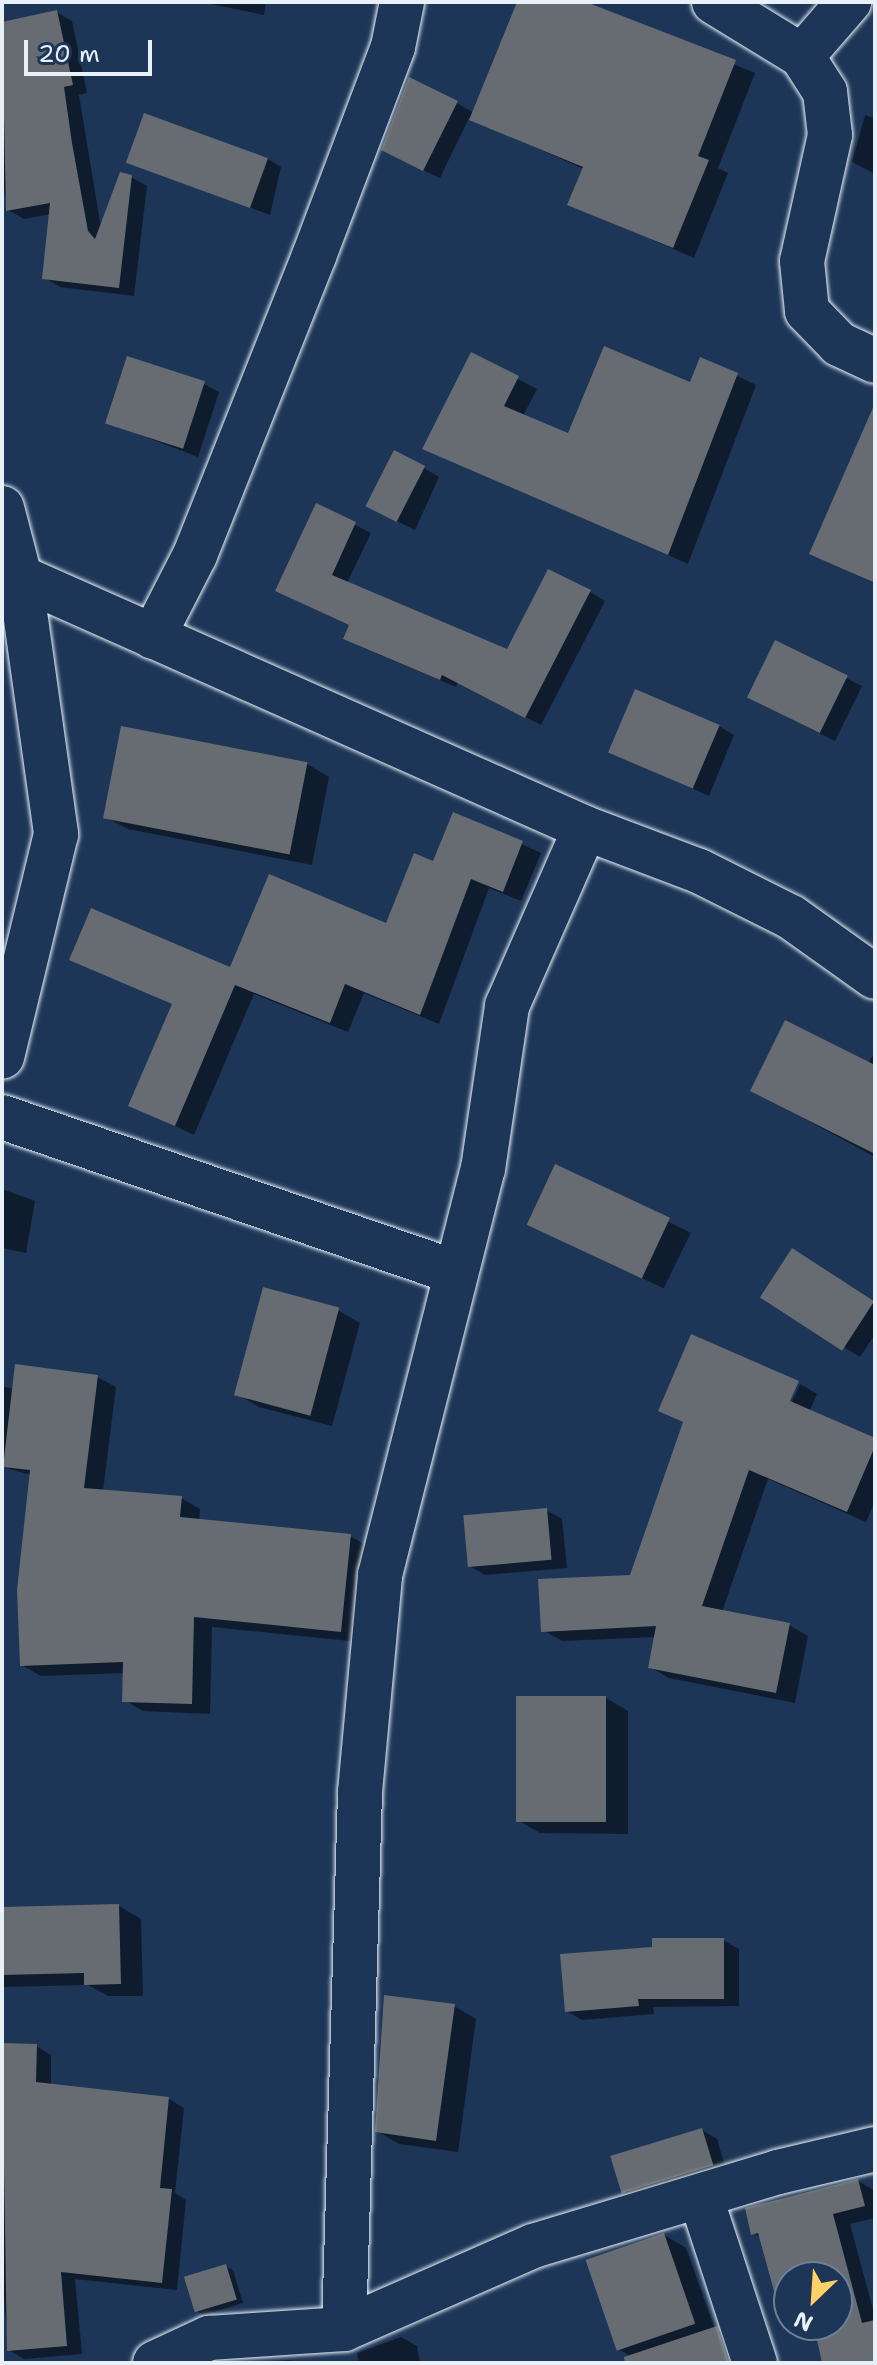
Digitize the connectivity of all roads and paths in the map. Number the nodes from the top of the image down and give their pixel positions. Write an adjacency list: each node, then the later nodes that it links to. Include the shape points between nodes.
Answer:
1 (402, 2): 8 (street, via 393,47 314,256 195,555)
2 (714, 2): 4 (street)
3 (849, 2): 4 (street)
4 (802, 56): 5 (street, via 825,92 830,135 807,221 802,261 807,311 839,344)
5 (875, 361)
6 (2, 508): 7 (street)
7 (20, 577): 8 (street); 11 (street, via 56,834)
8 (153, 637): 9 (street)
9 (585, 828): 10 (street, via 699,871 791,917); 13 (street, via 507,1006 483,1169)
10 (875, 977)
11 (2, 1057)
12 (2, 1117): 13 (street)
13 (453, 1271): 16 (street, via 380,1575 360,1792)
14 (875, 2149): 15 (street, via 778,2172)
15 (701, 2198): 16 (street, via 533,2246); 18 (street)
16 (344, 2329): 17 (street, via 209,2338)
17 (155, 2363)
18 (755, 2363)

